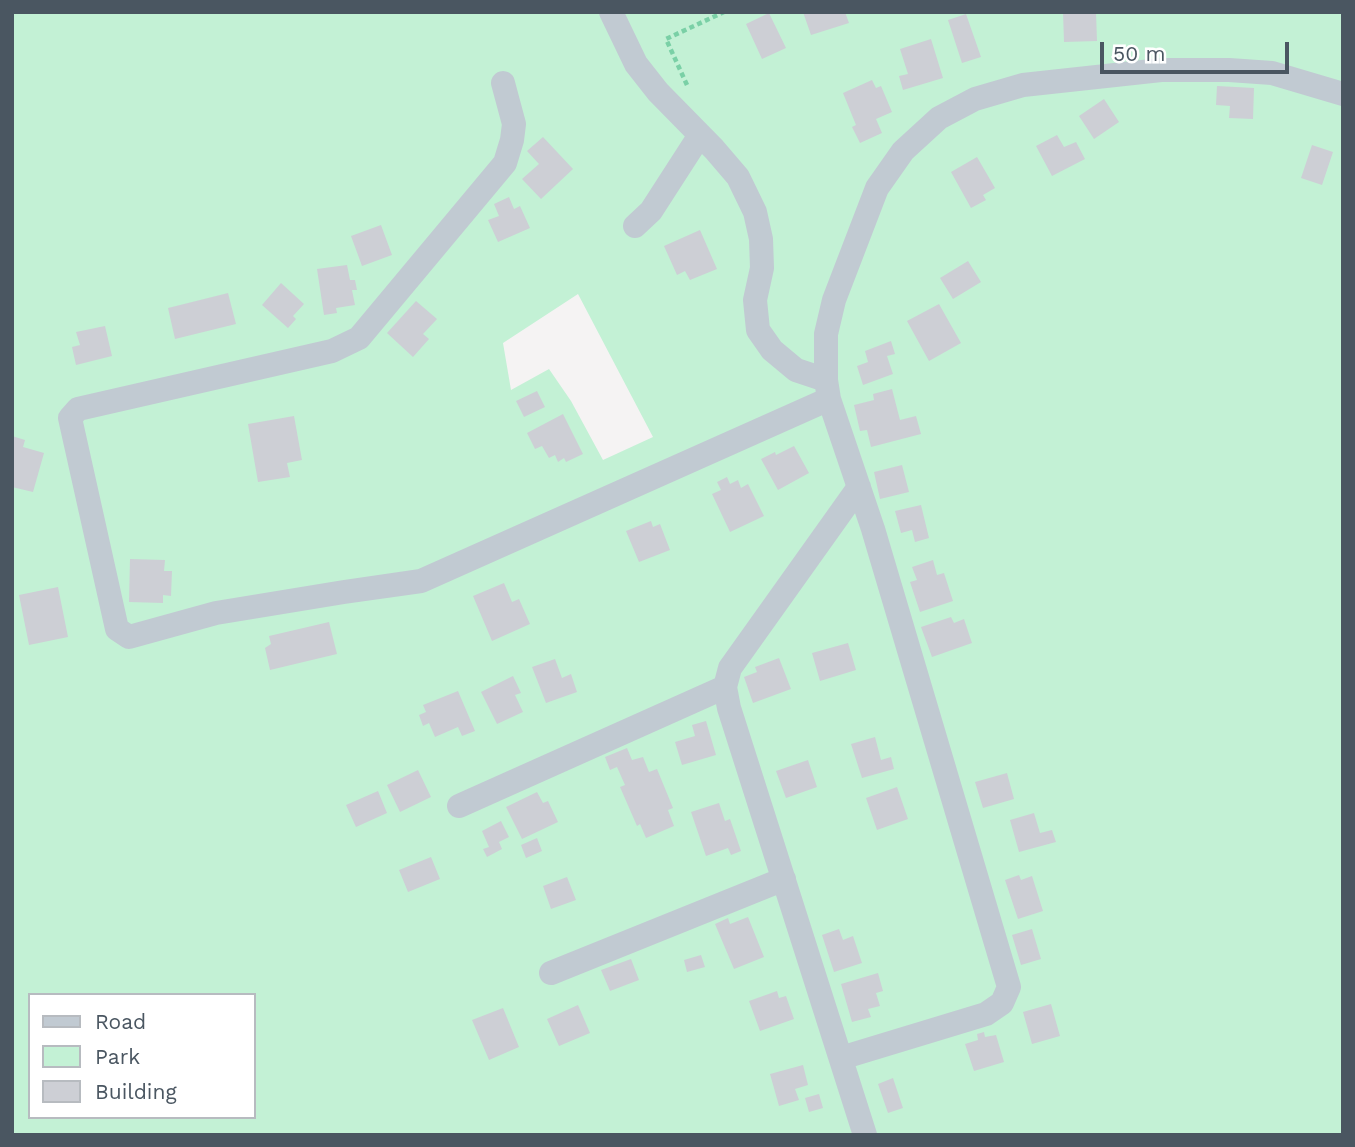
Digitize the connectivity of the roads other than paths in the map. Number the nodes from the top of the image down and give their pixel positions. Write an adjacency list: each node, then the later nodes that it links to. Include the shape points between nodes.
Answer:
1 (611, 12): 4 (street, via 636,64)
2 (503, 83): 6 (street, via 514,124 505,163 359,338 332,351 78,409 70,418 117,629 130,638 216,613 421,581)
3 (1343, 94): 6 (street, via 1272,73 1161,70 1023,85 975,99 939,118 903,151 877,188 834,300 826,334)
4 (700, 135): 5 (street, via 651,211); 6 (street, via 738,177 755,212 762,268 755,300 758,330 772,350)
5 (635, 226)
6 (828, 389): 7 (street)
7 (859, 487): 8 (street, via 730,668); 12 (street, via 1009,987 1002,1003 986,1014)
8 (725, 687): 9 (street); 10 (street)
9 (459, 806)
10 (784, 879): 11 (street); 12 (street)
11 (551, 973)
12 (841, 1058): 13 (street)
13 (865, 1135)

